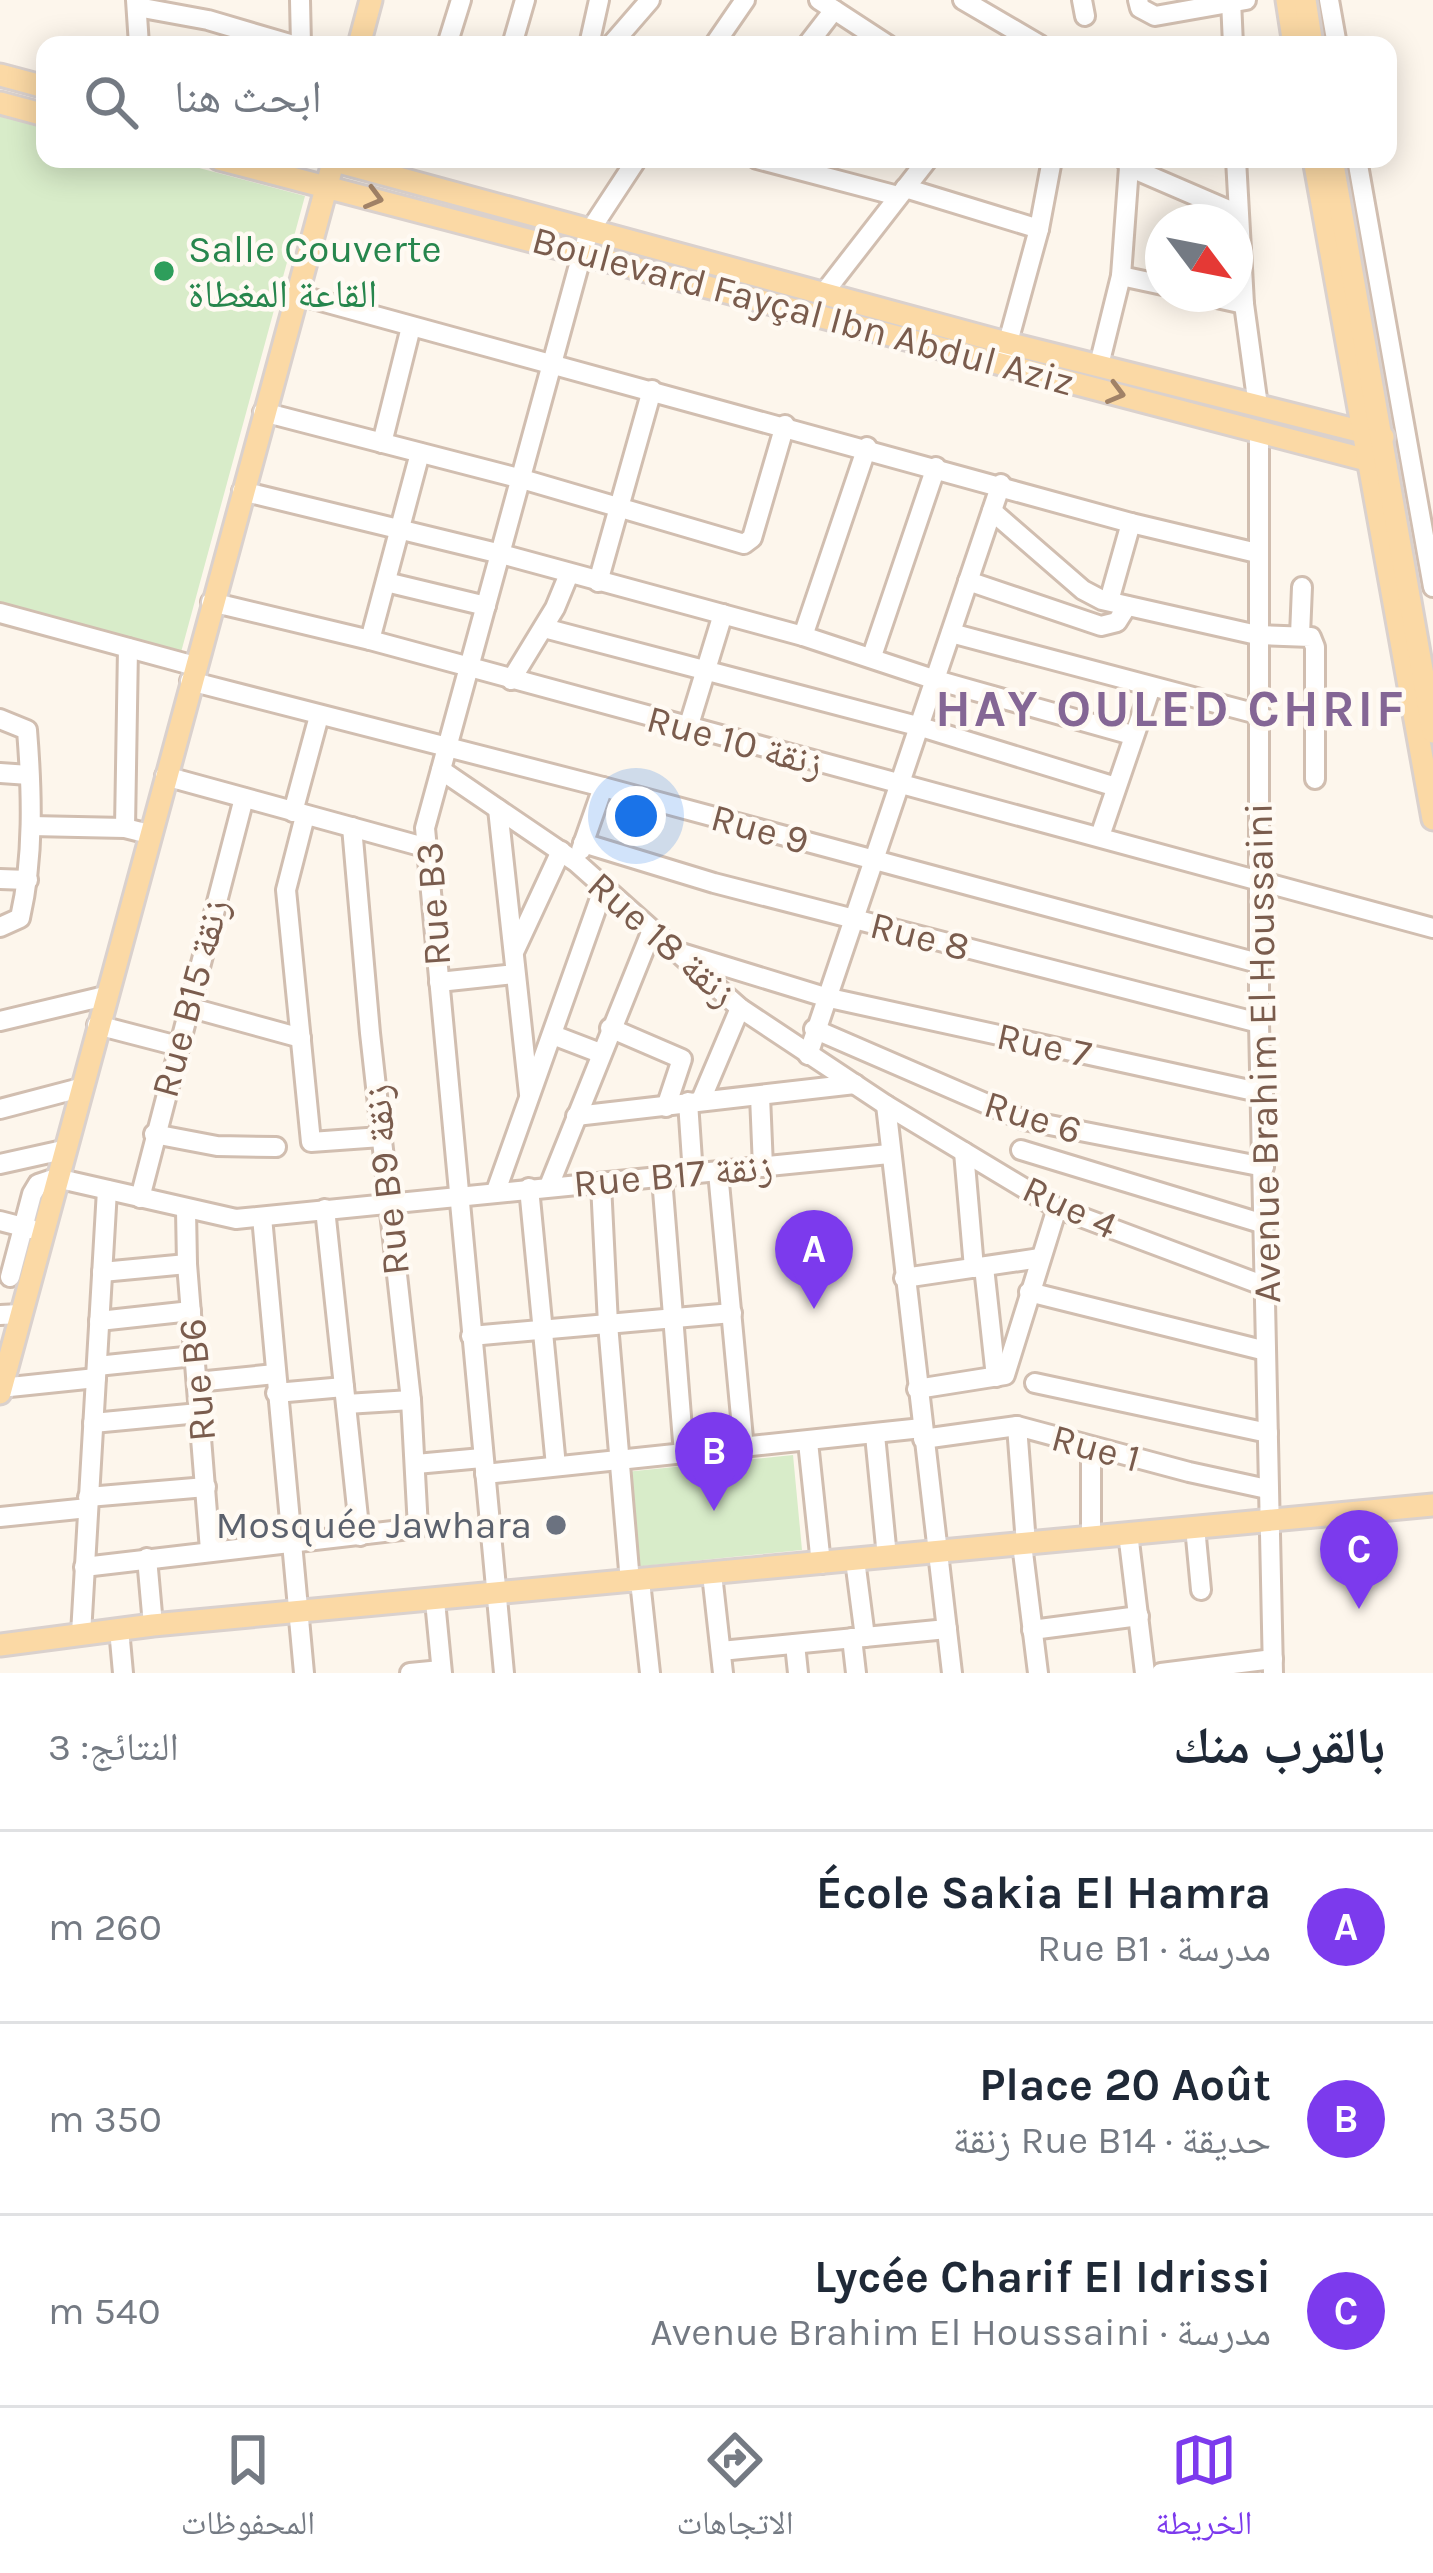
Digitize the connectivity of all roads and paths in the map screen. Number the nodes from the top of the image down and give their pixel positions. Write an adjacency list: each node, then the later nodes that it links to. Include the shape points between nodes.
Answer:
1 (300, 0): 19 (street)
2 (371, 0): 20 (main road)
3 (461, 0): 21 (street)
4 (524, 0): 22 (street)
5 (599, 0): 23 (street)
6 (650, 0): 24 (street)
7 (745, 0): 25 (street)
8 (963, 0): 28 (street)
9 (1138, 0): 13 (street, via 1155,16)
10 (1287, 0): 30 (main road)
11 (1305, 0): 31 (main road)
12 (1329, 0): 32 (street)
13 (1236, 1): 29 (street)
14 (136, 3): 16 (street); 17 (street)
15 (826, 5): 26 (street); 27 (street)
16 (207, 10): 18 (street)
17 (138, 36)
18 (274, 36)
19 (298, 36)
20 (361, 36)
21 (450, 36)
22 (514, 36)
23 (591, 36)
24 (619, 36)
25 (720, 36)
26 (811, 36)
27 (874, 36)
28 (1019, 36)
29 (1234, 36)
30 (1293, 36)
31 (1311, 36)
32 (1335, 36)
33 (0, 75): 34 (main road)
34 (36, 85)
35 (0, 103): 36 (main road)
36 (36, 113)
37 (255, 168): 50 (main road, Boulevard Fayçal Ibn Abdul Aziz)
38 (329, 168): 50 (main road)
39 (359, 168): 55 (main road, Boulevard Fayçal Ibn Abdul Aziz)
40 (632, 168): 55 (street, Rue B3)
41 (823, 168): 51 (street)
42 (921, 168): 51 (street)
43 (1050, 168): 54 (street)
44 (1127, 168): 56 (street)
45 (1138, 168): 52 (street)
46 (1236, 168): 53 (street)
47 (1316, 168): 70 (main road)
48 (1333, 168): 70 (main road)
49 (1359, 168): 74 (street)
50 (324, 185): 55 (main road, Boulevard Fayçal Ibn Abdul Aziz, one-way to 55); 58 (main road)
51 (902, 192): 54 (street); 59 (street)
52 (1216, 204)
53 (1238, 204)
54 (1039, 229): 62 (street)
55 (586, 243): 59 (main road, Boulevard Fayçal Ibn Abdul Aziz); 62 (main road, Boulevard Fayçal Ibn Abdul Aziz); 63 (street, Rue B3)
56 (1120, 276): 57 (street); 64 (street)
57 (1145, 282)
58 (295, 294): 61 (street); 67 (main road)
59 (823, 294): 62 (main road, Boulevard Fayçal Ibn Abdul Aziz)
60 (1245, 312): 66 (street)
61 (411, 327): 63 (street); 71 (street)
62 (1005, 353): 64 (main road, Boulevard Fayçal Ibn Abdul Aziz); 69 (main road, Boulevard Fayçal Ibn Abdul Aziz, one-way to 69)
63 (554, 363): 65 (street); 77 (street, Rue B3)
64 (1099, 364): 66 (main road, Boulevard Fayçal Ibn Abdul Aziz)
65 (652, 390): 68 (street); 80 (street)
66 (1258, 406): 70 (main road, Boulevard Fayçal Ibn Abdul Aziz)
67 (263, 412): 71 (street); 79 (main road)
68 (785, 425): 72 (street); 80 (street, via 749,542)
69 (1259, 432): 75 (main road, Boulevard Fayçal Ibn Abdul Aziz); 84 (street, Avenue Brahim El Houssaini)
70 (1373, 435): 74 (street); 75 (main road)
71 (382, 443): 73 (street)
72 (867, 447): 76 (street); 101 (street)
73 (420, 452): 77 (street); 83 (street)
74 (1410, 454): 75 (street); 91 (street)
75 (1376, 462): 116 (main road); 130 (main road)
76 (936, 467): 78 (street); 104 (street)
77 (522, 478): 80 (street); 85 (street, Rue B3)
78 (1000, 484): 81 (street); 82 (street)
79 (242, 491): 83 (street); 92 (main road)
80 (619, 506): 89 (street)
81 (992, 512): 87 (street); 93 (street, via 1084,590)
82 (1131, 523): 84 (street); 93 (street)
83 (399, 529): 85 (street); 88 (street)
84 (1257, 553): 99 (street, Avenue Brahim El Houssaini)
85 (502, 554): 86 (street); 94 (street, Rue B3)
86 (569, 574): 89 (street); 97 (street)
87 (968, 581): 93 (street, via 1101,626 1117,622); 98 (street)
88 (386, 582): 94 (street); 102 (street)
89 (598, 582): 96 (street)
90 (1302, 586): 100 (street)
91 (1433, 587)
92 (211, 602): 102 (street, Rue 10 زنقة); 107 (main road)
93 (1118, 603): 99 (street)
94 (486, 606): 105 (street, Rue B3)
95 (0, 613): 103 (street, Rue 9)
96 (723, 614): 101 (street); 106 (street)
97 (544, 628): 106 (street); 108 (street)
98 (951, 633): 109 (street); 110 (street)
99 (1257, 634): 100 (street); 111 (street, Avenue Brahim El Houssaini)
100 (1300, 635): 123 (street, via 1315,641)
101 (802, 636): 104 (street)
102 (370, 640): 105 (street, Rue 10 زنقة)
103 (128, 648): 107 (street, Rue 9); 133 (street)
104 (872, 656): 109 (street)
105 (469, 668): 108 (street, Rue 10 زنقة); 118 (street, Rue B3)
106 (705, 669): 114 (street); 115 (street)
107 (192, 674): 112 (street, Rue 9); 122 (main road)
108 (512, 680): 115 (street, Rue 10 زنقة)
109 (936, 680): 114 (street); 117 (street)
110 (1151, 687): 111 (street); 117 (street)
111 (1261, 715): 141 (street, Avenue Brahim El Houssaini)
112 (319, 716): 118 (street, Rue 9); 129 (street)
113 (0, 719): 121 (street, via 27,730)
114 (921, 727): 124 (street); 126 (street)
115 (688, 728): 124 (street, Rue 10 زنقة)
116 (1433, 732)
117 (1132, 736): 126 (street)
118 (448, 747): 119 (street, Rue B3); 125 (street, Rue 9)
119 (441, 770): 128 (street, Rue 18 زنقة); 136 (street, Rue B3)
120 (0, 773): 121 (street)
121 (29, 775): 131 (street)
122 (165, 776): 127 (street); 134 (main road)
123 (1315, 779)
124 (901, 784): 135 (street, Rue 10 زنقة); 138 (street)
125 (603, 787): 137 (street); 138 (street, Rue 9)
126 (1116, 787): 135 (street)
127 (244, 798): 129 (street); 153 (street, Rue B15 زنقة)
128 (499, 809): 137 (street, Rue 18 زنقة); 149 (street)
129 (299, 814): 132 (street); 161 (street, via 286,890)
130 (1433, 819)
131 (31, 826): 133 (street); 140 (street)
132 (352, 827): 136 (street); 176 (street, Rue B9 زنقة)
133 (125, 828): 134 (street)
134 (149, 834): 151 (main road)
135 (1100, 836): 141 (street, Rue 10 زنقة)
136 (424, 847): 150 (street, Rue B3)
137 (573, 852): 142 (street, Rue 18 زنقة); 143 (street, Rue 8); 149 (street)
138 (875, 860): 143 (street); 148 (street, Rue 9)
139 (0, 879): 140 (street)
140 (28, 880): 144 (street, via 20,918)
141 (1258, 880): 145 (street, Rue 10 زنقة); 148 (street, Avenue Brahim El Houssaini)
142 (604, 886): 146 (street, Rue 18 زنقة); 160 (street)
143 (854, 920): 152 (street); 156 (street, Rue 8)
144 (0, 927)
145 (1433, 928)
146 (652, 930): 147 (street, Rue 18 زنقة); 158 (street)
147 (675, 951): 152 (street, Rue 7); 154 (street, Rue 18 زنقة)
148 (1258, 963): 156 (street, Avenue Brahim El Houssaini)
149 (513, 964): 150 (street); 169 (street)
150 (439, 982): 193 (street, Rue B3)
151 (105, 996): 155 (street); 157 (main road)
152 (826, 997): 159 (street); 167 (street, Rue 7)
153 (188, 1007): 161 (street); 162 (street, Rue B15 زنقة)
154 (740, 1008): 164 (street, Rue 18 زنقة); 170 (street)
155 (0, 1021)
156 (1259, 1023): 167 (street, Avenue Brahim El Houssaini)
157 (97, 1025): 162 (street); 166 (main road)
158 (610, 1028): 163 (street); 172 (street, via 682,1059)
159 (814, 1029): 164 (street); 184 (street, Rue 6, via 1024,1120)
160 (553, 1035): 163 (street); 169 (street)
161 (302, 1038): 176 (street, via 311,1142)
162 (178, 1046): 175 (street, Rue B15 زنقة)
163 (600, 1053): 174 (street)
164 (808, 1055): 165 (street, Rue 18 زنقة)
165 (855, 1084): 168 (street); 171 (street, Rue 18 زنقة)
166 (80, 1088): 173 (street); 178 (main road)
167 (1263, 1094): 184 (street, Avenue Brahim El Houssaini)
168 (760, 1096): 170 (street); 183 (street)
169 (530, 1099): 192 (street)
170 (695, 1101): 172 (street); 186 (street)
171 (886, 1105): 180 (street, Rue 4); 181 (street)
172 (665, 1107): 174 (street)
173 (0, 1109)
174 (576, 1116): 190 (street)
175 (154, 1134): 177 (street); 194 (street, Rue B15 زنقة)
176 (381, 1137): 195 (street, Rue B9 زنقة)
177 (276, 1147)
178 (63, 1150): 182 (street); 187 (main road)
179 (1021, 1150): 201 (street)
180 (964, 1152): 196 (street, Rue 4); 205 (street)
181 (889, 1154): 183 (street, Rue B17 زنقة); 208 (street)
182 (0, 1164)
183 (763, 1167): 185 (street, Rue B17 زنقة)
184 (1264, 1167): 201 (street, Avenue Brahim El Houssaini)
185 (718, 1172): 186 (street, Rue B17 زنقة); 212 (street)
186 (693, 1174): 188 (street, Rue B17 زنقة)
187 (56, 1178): 191 (street, Rue B17 زنقة); 202 (main road)
188 (662, 1178): 189 (street, Rue B17 زنقة); 214 (street)
189 (601, 1184): 190 (street, Rue B17 زنقة); 216 (street)
190 (539, 1187): 192 (street, Rue B17 زنقة); 217 (street)
191 (106, 1190): 194 (street, Rue B17 زنقة); 206 (street)
192 (496, 1191): 193 (street, Rue B17 زنقة)
193 (457, 1196): 195 (street, Rue B17 زنقة); 218 (street, Rue B3)
194 (140, 1198): 198 (street, Rue B17 زنقة)
195 (388, 1202): 197 (street, Rue B17 زنقة); 229 (street, Rue B9 زنقة)
196 (1057, 1208): 203 (street); 209 (street, Rue 4)
197 (325, 1209): 199 (street, Rue B17 زنقة); 228 (street)
198 (186, 1210): 199 (street, Rue B17 زنقة); 204 (street, Rue B6)
199 (262, 1216): 225 (street)
200 (0, 1221): 202 (street)
201 (1264, 1224): 209 (street, Avenue Brahim El Houssaini)
202 (32, 1229): 207 (main road)
203 (1040, 1258): 205 (street); 210 (street)
204 (187, 1264): 206 (street); 211 (street, Rue B6)
205 (979, 1268): 208 (street); 222 (street)
206 (102, 1272): 215 (street)
207 (13, 1277): 213 (main road)
208 (904, 1278): 226 (street)
209 (1265, 1286): 219 (street, Avenue Brahim El Houssaini)
210 (1029, 1292): 219 (street); 222 (street)
211 (191, 1311): 215 (street); 220 (street, Rue B6)
212 (732, 1313): 214 (street); 238 (street)
213 (10, 1314): 227 (main road)
214 (671, 1320): 216 (street); 239 (street)
215 (99, 1321): 221 (street)
216 (608, 1324): 217 (street); 240 (street)
217 (543, 1331): 218 (street); 243 (street)
218 (471, 1336): 242 (street, Rue B3)
219 (1266, 1351): 233 (street, Avenue Brahim El Houssaini)
220 (194, 1357): 221 (street); 223 (street, Rue B6)
221 (96, 1372): 227 (street); 231 (street)
222 (1000, 1376): 226 (street)
223 (197, 1382): 225 (street); 230 (street, Rue B6)
224 (1036, 1383): 233 (street)
225 (276, 1384): 228 (street); 254 (street)
226 (917, 1389): 234 (street)
227 (0, 1390)
228 (345, 1395): 229 (street); 252 (street)
229 (411, 1400): 241 (street, Rue B9 زنقة)
230 (200, 1413): 231 (street); 244 (street, Rue B6)
231 (93, 1423): 246 (street)
232 (1016, 1426): 234 (street, Rue 1); 237 (street, Rue 1); 255 (street)
233 (1268, 1433): 245 (street, Avenue Brahim El Houssaini)
234 (922, 1434): 235 (street, Rue 1); 257 (street)
235 (875, 1435): 236 (street, Rue 1); 258 (street)
236 (808, 1442): 238 (street, Rue 1); 261 (street)
237 (1090, 1447): 245 (street, Rue 1); 253 (street)
238 (744, 1448): 239 (street, Rue 1)
239 (684, 1454): 240 (street, Rue 1)
240 (621, 1460): 243 (street, Rue 1); 264 (street)
241 (416, 1464): 242 (street, Rue 1); 252 (street, Rue B9 زنقة, via 414,1532)
242 (484, 1466): 243 (street, Rue 1); 266 (street, Rue B3)
243 (556, 1466)
244 (206, 1487): 246 (street); 256 (street, Rue B6)
245 (1267, 1489): 249 (street, Avenue Brahim El Houssaini)
246 (88, 1502): 248 (street); 262 (street)
247 (1433, 1504): 249 (main road)
248 (0, 1517)
249 (1268, 1521): 250 (main road); 279 (street, Avenue Brahim El Houssaini)
250 (1195, 1527): 251 (main road); 265 (street)
251 (1128, 1533): 253 (main road); 269 (street)
252 (360, 1535): 254 (street)
253 (1090, 1537): 255 (main road)
254 (291, 1543): 256 (street); 268 (street)
255 (1024, 1544): 257 (main road); 273 (street)
256 (210, 1550): 259 (street)
257 (936, 1552): 258 (main road); 272 (street)
258 (887, 1557): 260 (main road)
259 (147, 1558): 262 (street); 270 (street)
260 (856, 1560): 261 (main road); 275 (street)
261 (820, 1564): 263 (main road)
262 (84, 1567): 274 (street)
263 (712, 1574): 264 (main road); 278 (street)
264 (635, 1582): 266 (main road); 285 (street)
265 (1201, 1590)
266 (496, 1594): 267 (main road); 284 (street, Rue B3)
267 (436, 1601): 268 (main road); 280 (street)
268 (300, 1611): 270 (main road); 282 (street)
269 (1139, 1616): 273 (street); 291 (street)
270 (153, 1625): 271 (main road)
271 (119, 1629): 274 (main road); 281 (street)
272 (947, 1630): 275 (street); 289 (street)
273 (1032, 1630): 290 (street)
274 (80, 1634): 277 (main road)
275 (859, 1638): 276 (street); 288 (street)
276 (795, 1644): 278 (street); 287 (street)
277 (0, 1645)
278 (721, 1651): 286 (street)
279 (1273, 1666): 292 (street)
280 (441, 1671): 283 (street)
281 (122, 1673)
282 (304, 1673)
283 (410, 1673)
284 (504, 1673)
285 (650, 1673)
286 (723, 1673)
287 (798, 1673)
288 (856, 1673)
289 (952, 1673)
290 (1038, 1673)
291 (1145, 1673)
292 (1161, 1673)

